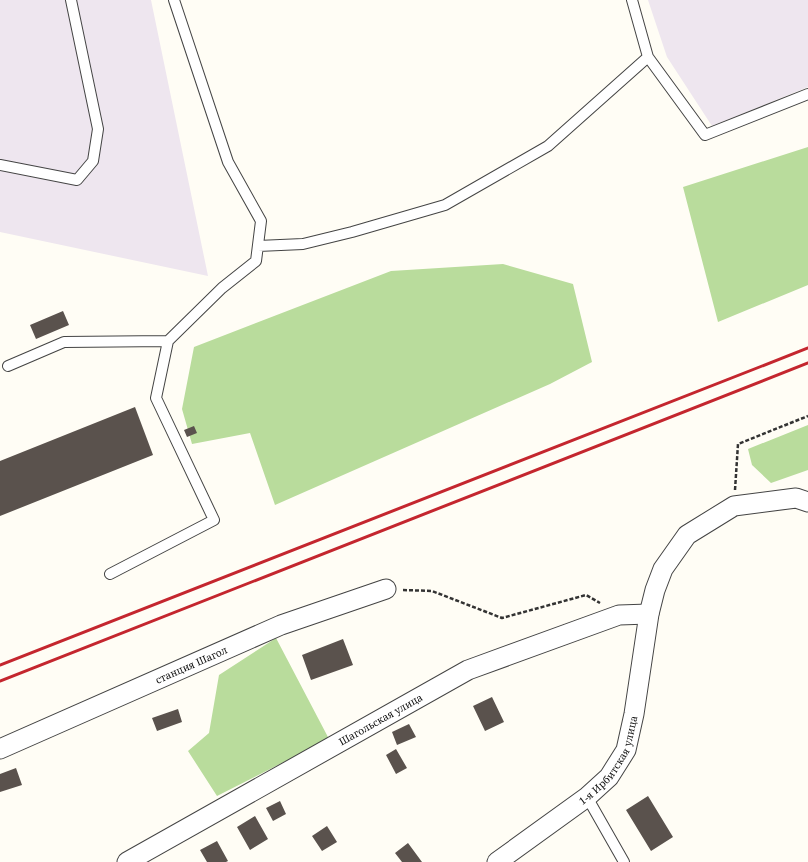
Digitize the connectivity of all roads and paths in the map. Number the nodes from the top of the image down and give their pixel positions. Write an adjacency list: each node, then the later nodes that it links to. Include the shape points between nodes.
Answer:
1 (71, 0): 6 (lane, via 98,129 93,161 77,180)
2 (174, 0): 7 (lane, via 228,162 261,221)
3 (632, 0): 4 (lane)
4 (648, 57): 5 (lane, via 705,135); 7 (lane, via 548,146 445,205 303,244)
5 (808, 94)
6 (0, 166)
7 (258, 246): 8 (lane, via 256,260 222,288)
8 (168, 341): 9 (lane, via 64,342); 13 (lane, via 156,398 214,520)
9 (8, 366)
10 (808, 416): 12 (path, via 738,444)
11 (808, 502): 12 (street, via 796,498)
12 (734, 506): 15 (street, 1-я Ирбитская улица, via 687,535 663,569)
13 (110, 574)
14 (386, 589): 16 (path, via 432,590 502,618 586,595); 17 (street, станция Шагол, via 280,625)
15 (648, 614): 16 (street, Шагольская улица); 18 (street, 1-я Ирбитская улица, via 634,714 626,750 609,777)
16 (619, 615): 20 (street, Шагольская улица, via 468,670)
17 (0, 749)
18 (587, 797): 19 (lane); 21 (street, 1-я Ирбитская улица)
19 (623, 861)
20 (127, 862)
21 (497, 862)

